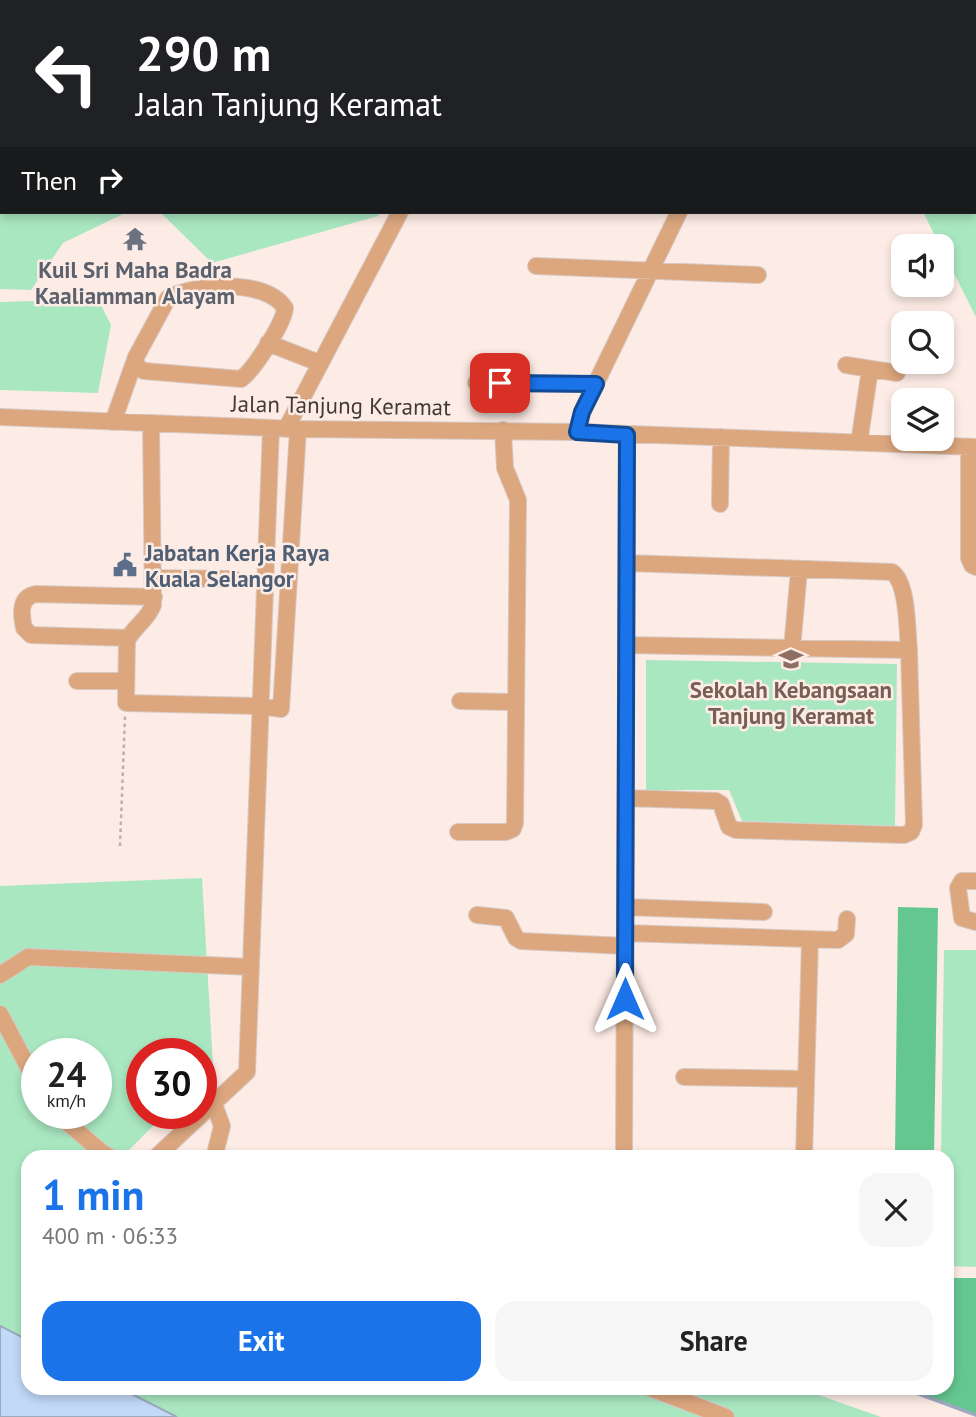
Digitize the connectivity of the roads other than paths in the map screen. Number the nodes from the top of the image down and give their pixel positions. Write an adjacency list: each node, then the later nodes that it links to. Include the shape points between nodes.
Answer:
1 (399, 214): 8 (street)
2 (678, 214): 4 (street)
3 (536, 266): 4 (street)
4 (650, 271): 5 (street); 13 (street)
5 (758, 275)
6 (268, 342): 7 (street, via 247,375 237,380 144,371 136,366); 7 (street, via 283,317 282,304 250,289 222,285 168,298); 8 (street)
7 (136, 357): 15 (street)
8 (319, 363): 17 (street)
9 (846, 365): 10 (street)
10 (870, 369): 11 (street); 22 (street)
11 (891, 372)
12 (477, 383): 13 (street)
13 (596, 384): 19 (street)
14 (0, 417): 15 (street, Jalan Tanjung Keramat)
15 (113, 422): 16 (street, Jalan Tanjung Keramat)
16 (151, 423): 17 (street, Jalan Tanjung Keramat); 28 (street)
17 (285, 428): 18 (street, Jalan Tanjung Keramat); 39 (street); 39 (street, via 281,709)
18 (503, 430): 19 (street, Jalan Tanjung Keramat); 38 (street, via 505,468 518,500)
19 (577, 432): 20 (street, Jalan Tanjung Keramat)
20 (627, 435): 21 (street, Jalan Tanjung Keramat); 25 (street)
21 (721, 437): 22 (street, Jalan Tanjung Keramat); 24 (street)
22 (859, 443): 23 (street, Jalan Tanjung Keramat)
23 (973, 447): 26 (street, via 969,558)
24 (720, 504)
25 (627, 563): 27 (street); 32 (street)
26 (976, 567)
27 (799, 570): 33 (street); 34 (street, via 897,575 903,589)
28 (153, 578): 29 (street); 30 (street)
29 (234, 579)
30 (154, 597): 31 (street, via 150,612); 31 (street, via 36,594 23,602 24,628 31,635)
31 (128, 638): 36 (street)
32 (626, 645): 33 (street); 40 (street)
33 (792, 649): 34 (street)
34 (909, 650): 40 (street, via 914,825 907,834 736,830 729,827 716,801)
35 (77, 681): 36 (street)
36 (126, 681): 39 (street, via 126,703)
37 (460, 701): 38 (street)
38 (516, 702): 41 (street, via 515,826 506,832)
39 (261, 706): 50 (street)
40 (626, 798): 43 (street)
41 (458, 832)
42 (976, 881): 47 (street, via 965,879 958,888 962,918)
43 (625, 907): 44 (street); 48 (street)
44 (764, 912)
45 (477, 915): 48 (street, via 506,918 521,941)
46 (847, 919): 49 (street, via 841,939)
47 (976, 922)
48 (625, 939): 49 (street); 63 (street)
49 (810, 940): 55 (street)
50 (251, 967): 51 (street, via 28,957); 56 (street, via 247,1072)
51 (0, 975)
52 (0, 1014): 53 (street)
53 (21, 1054)
54 (684, 1077): 55 (street)
55 (806, 1079): 64 (street)
56 (217, 1101)
57 (217, 1112): 62 (street, via 222,1126)
58 (74, 1129): 60 (street)
59 (187, 1129): 61 (street)
60 (100, 1150)
61 (164, 1150)
62 (216, 1150)
63 (624, 1150)
64 (804, 1150)
65 (668, 1395): 66 (street)
66 (726, 1417)

